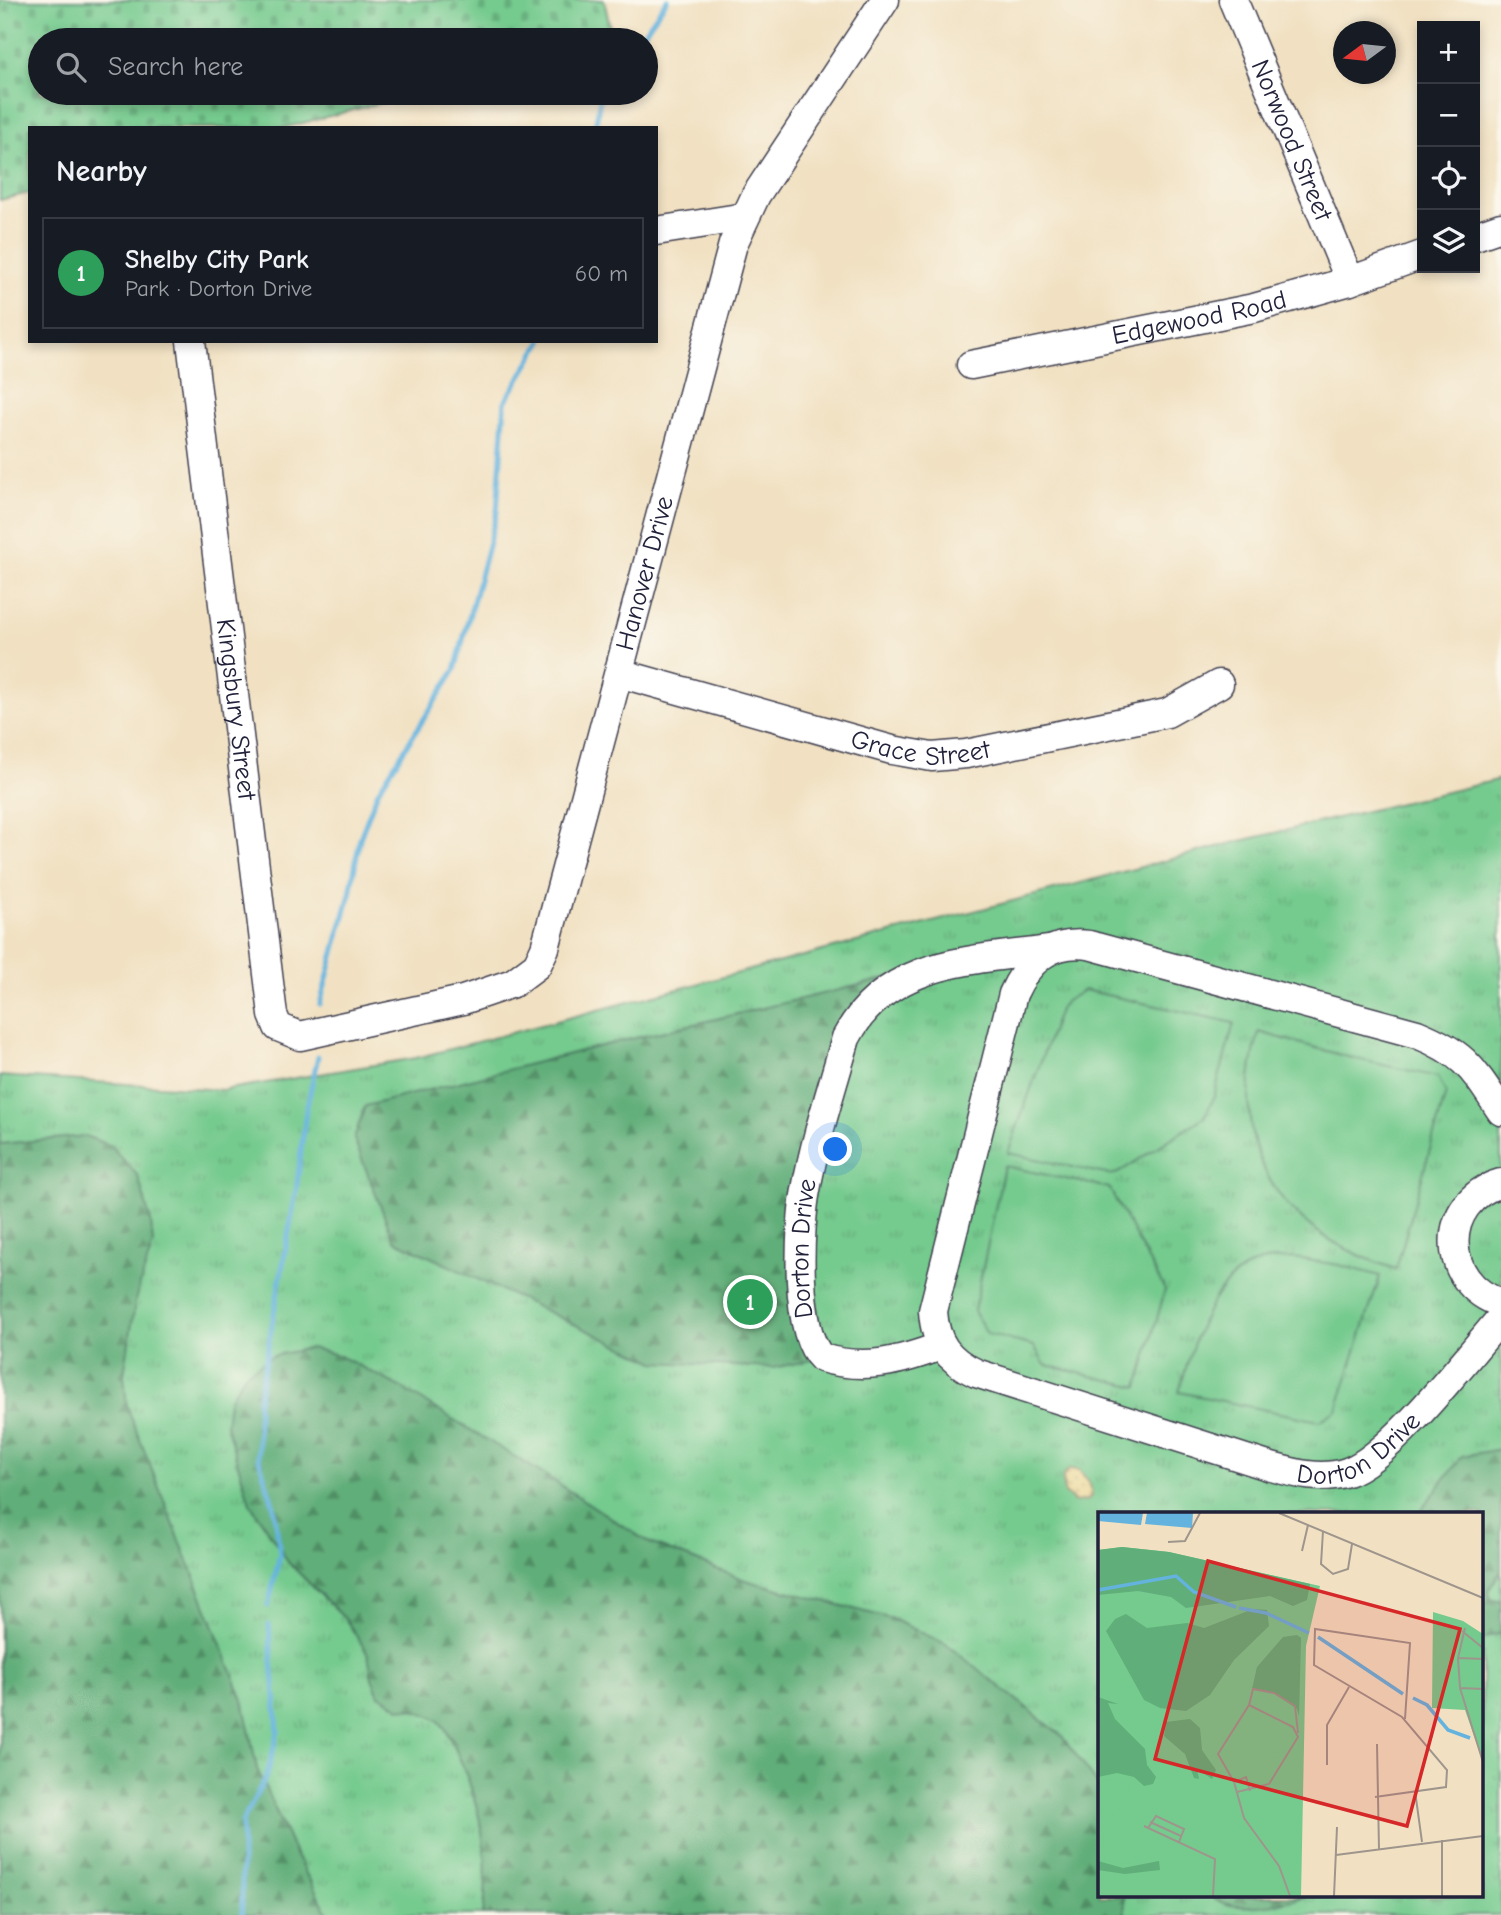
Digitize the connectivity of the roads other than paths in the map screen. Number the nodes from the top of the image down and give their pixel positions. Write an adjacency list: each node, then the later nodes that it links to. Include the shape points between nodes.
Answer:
1 (885, 0): 3 (street, Hanover Drive)
2 (1240, 2): 8 (street, Norwood Street)
3 (745, 217): 5 (street); 11 (street, Hanover Drive, via 707,334)
4 (1501, 227): 6 (street)
5 (658, 232)
6 (1480, 234)
7 (1417, 257): 8 (street, Edgewood Road)
8 (1350, 281): 10 (street, Edgewood Road, via 1254,308)
9 (191, 343): 14 (street, Kingsbury Street, via 273,1015 278,1027 300,1036)
10 (971, 365)
11 (619, 673): 12 (street, Grace Street, via 892,750 932,757 1167,713); 14 (street, Hanover Drive, via 537,965 513,983 463,1000)
12 (1219, 684)
13 (1048, 950): 15 (street, Dorton Drive, via 1064,944 1088,944 1417,1034 1470,1064); 19 (street, via 1030,964 1013,994 936,1297 934,1323); 19 (street, Dorton Drive, via 924,970 856,1017 846,1038 806,1191 802,1248 810,1340 822,1358 860,1366 910,1358)
14 (327, 1030)
15 (1501, 1111)
16 (1501, 1183): 17 (street, via 1476,1195 1457,1221 1453,1235 1462,1274 1481,1294)
17 (1501, 1303)
18 (1501, 1318): 19 (street, Dorton Drive, via 1389,1445 1360,1466 1315,1477 976,1373 949,1357)
19 (941, 1346)

